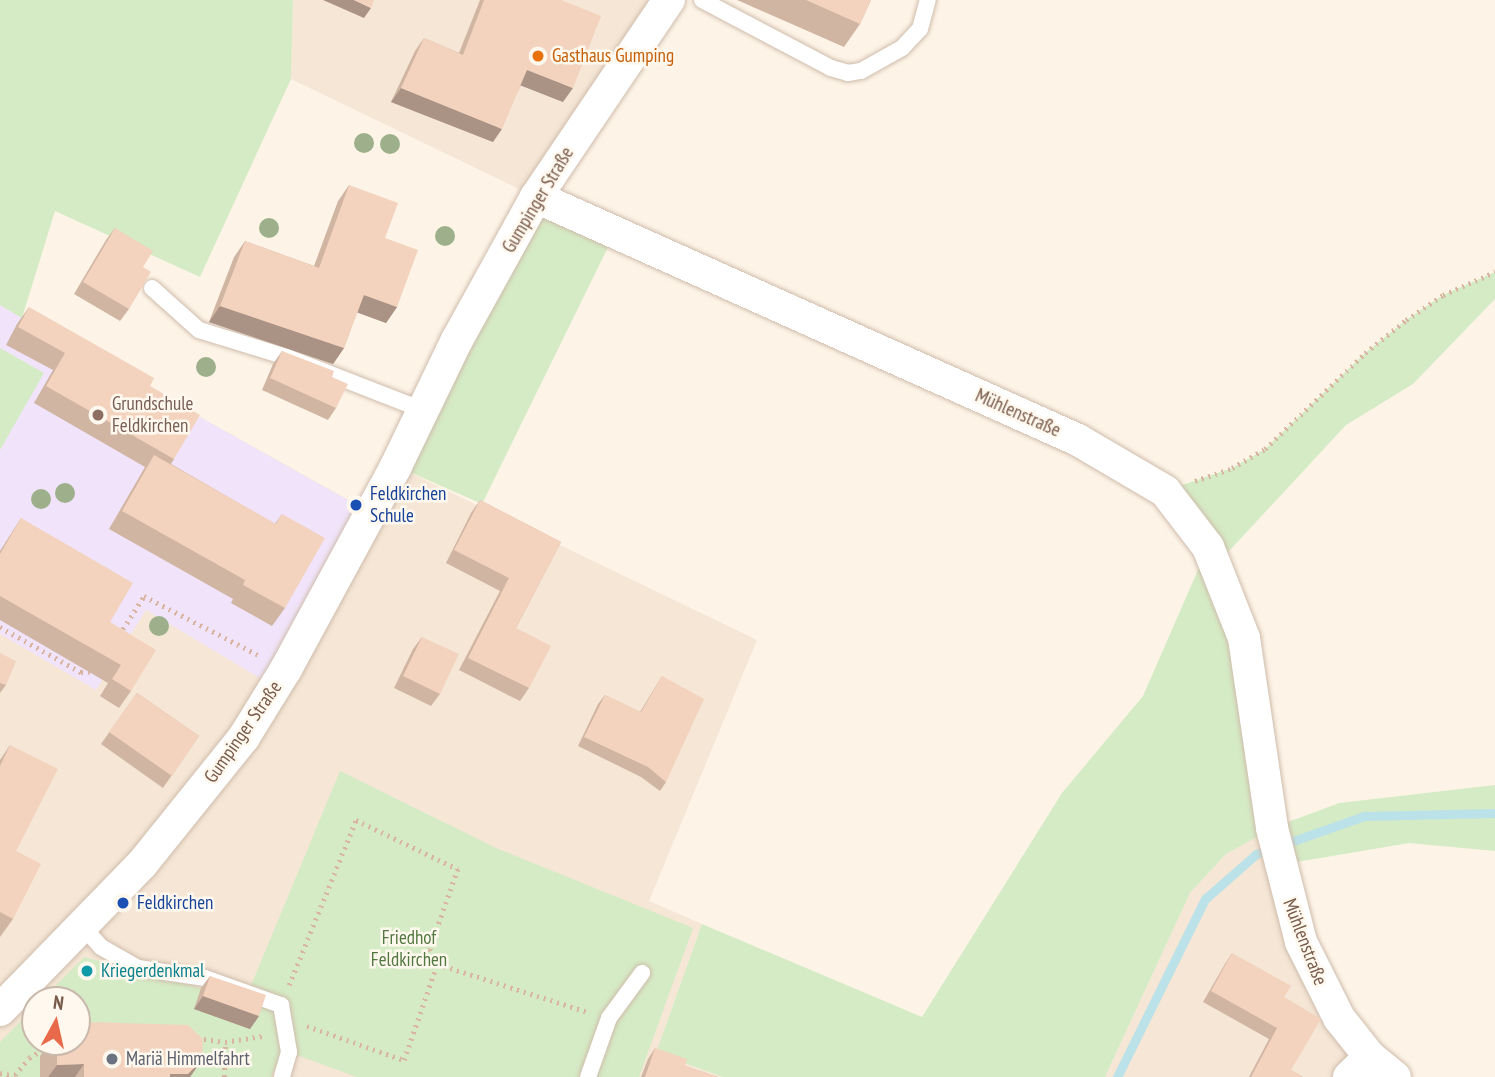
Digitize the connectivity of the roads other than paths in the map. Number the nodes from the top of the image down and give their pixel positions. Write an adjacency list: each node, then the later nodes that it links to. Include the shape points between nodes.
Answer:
1 (669, 0): 4 (street, Gumpinger Straße)
2 (702, 0): 3 (lane, via 831,68 848,72 861,71 902,48 920,29)
3 (928, 0)
4 (536, 197): 6 (street, Gumpinger Straße); 10 (street, Mühlenstraße, via 1078,440 1165,491 1208,547 1244,638 1279,864 1315,975)
5 (152, 288): 6 (lane, via 199,330 286,357)
6 (423, 410): 7 (street, Gumpinger Straße, via 286,669 244,737)
7 (84, 928): 9 (street, Gumpinger Straße); 11 (lane, via 101,947 138,968 205,978 283,1012 289,1052)
8 (642, 973): 12 (lane, via 609,1018)
9 (0, 1010)
10 (1360, 1067): 13 (street, Mühlenstraße)
11 (282, 1077)
12 (588, 1077)
13 (1395, 1077)

